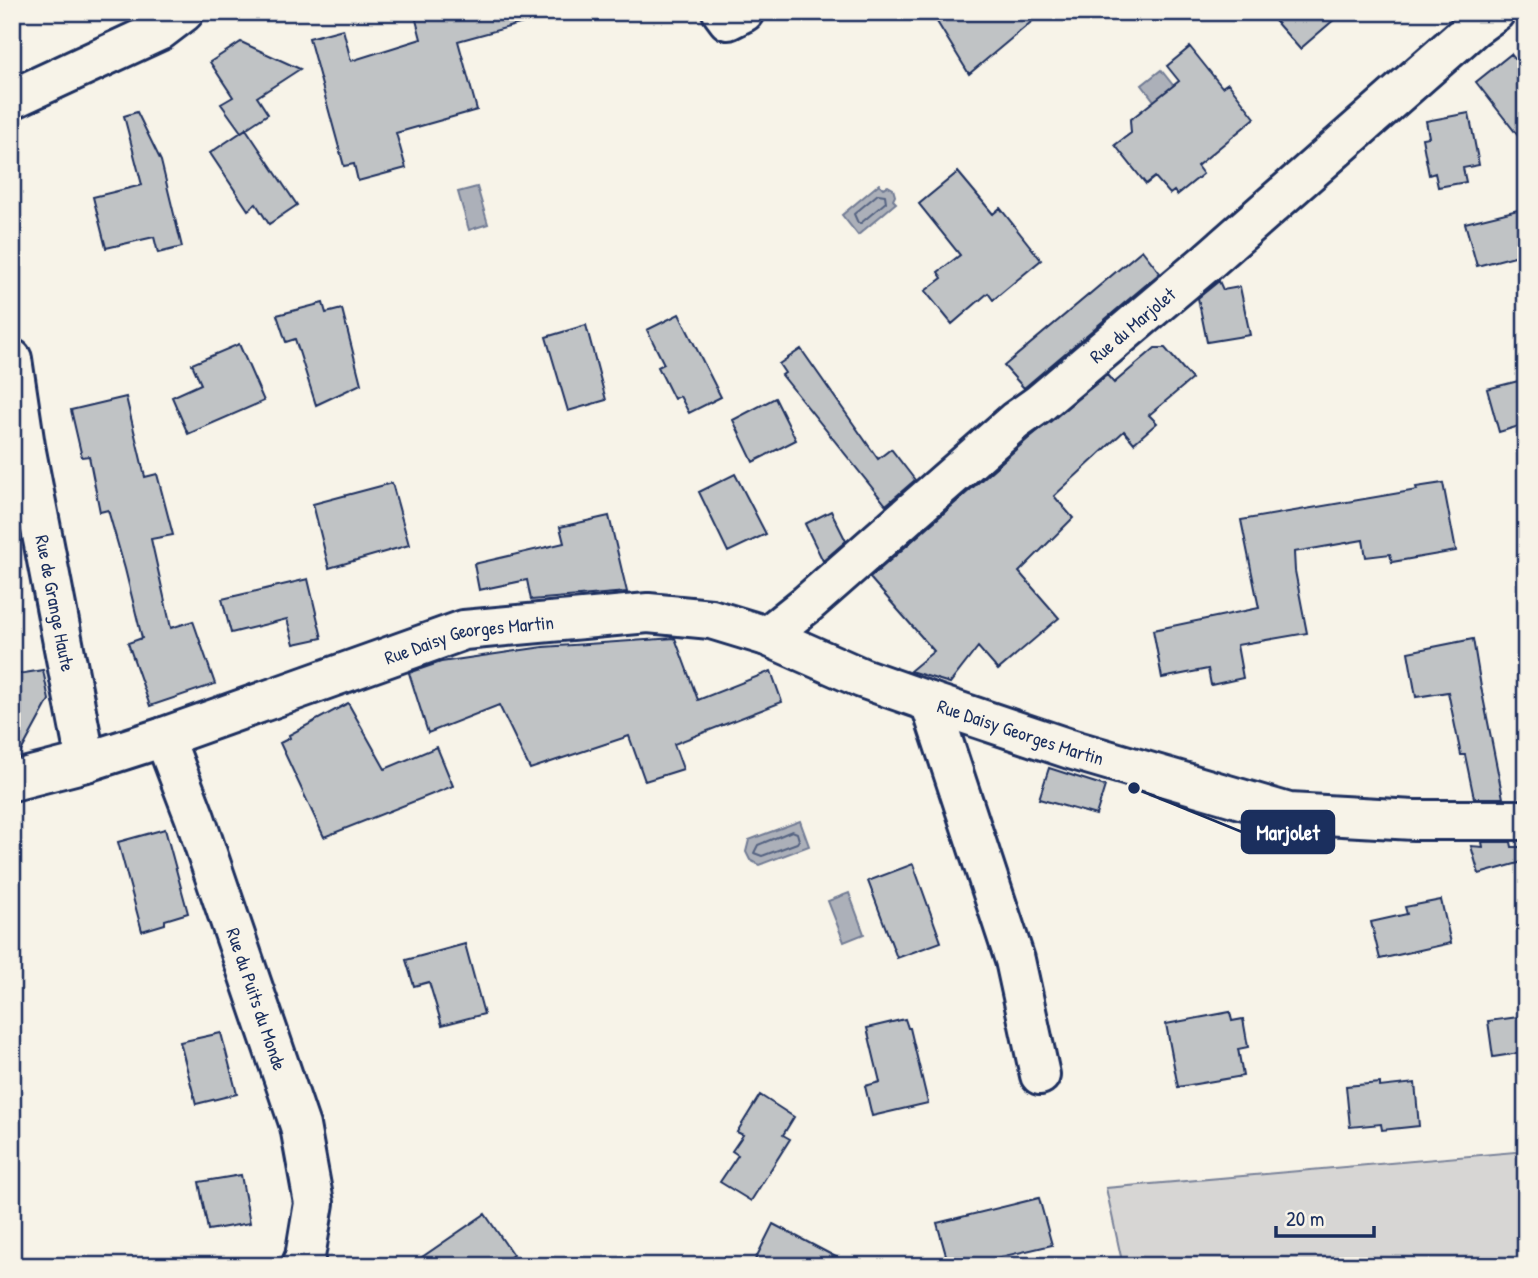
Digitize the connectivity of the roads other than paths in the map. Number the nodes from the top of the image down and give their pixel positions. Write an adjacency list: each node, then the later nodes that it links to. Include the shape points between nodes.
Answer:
1 (184, 12): 5 (street, via 159,31)
2 (722, 12): 3 (street, via 728,20)
3 (744, 12)
4 (1495, 12): 8 (street, Rue du Marjolet)
5 (12, 99)
6 (12, 359): 7 (street, Rue de Grange Haute)
7 (19, 447): 11 (street, Rue de Grange Haute)
8 (767, 636): 9 (street, Rue Daisy Georges Martin); 10 (street, Rue Daisy Georges Martin, via 711,619 648,613 464,630)
9 (930, 702): 13 (street, Rue Daisy Georges Martin, via 1070,749 1289,813); 14 (street, Rue Daisy Georges Martin, via 1015,960)
10 (164, 737): 11 (street, Rue Daisy Georges Martin); 15 (street, Rue du Puits du Monde, via 300,1126 314,1203)
11 (86, 762): 12 (street, Rue Daisy Georges Martin)
12 (12, 780)
13 (1526, 820)
14 (1040, 1075)
15 (301, 1266)

